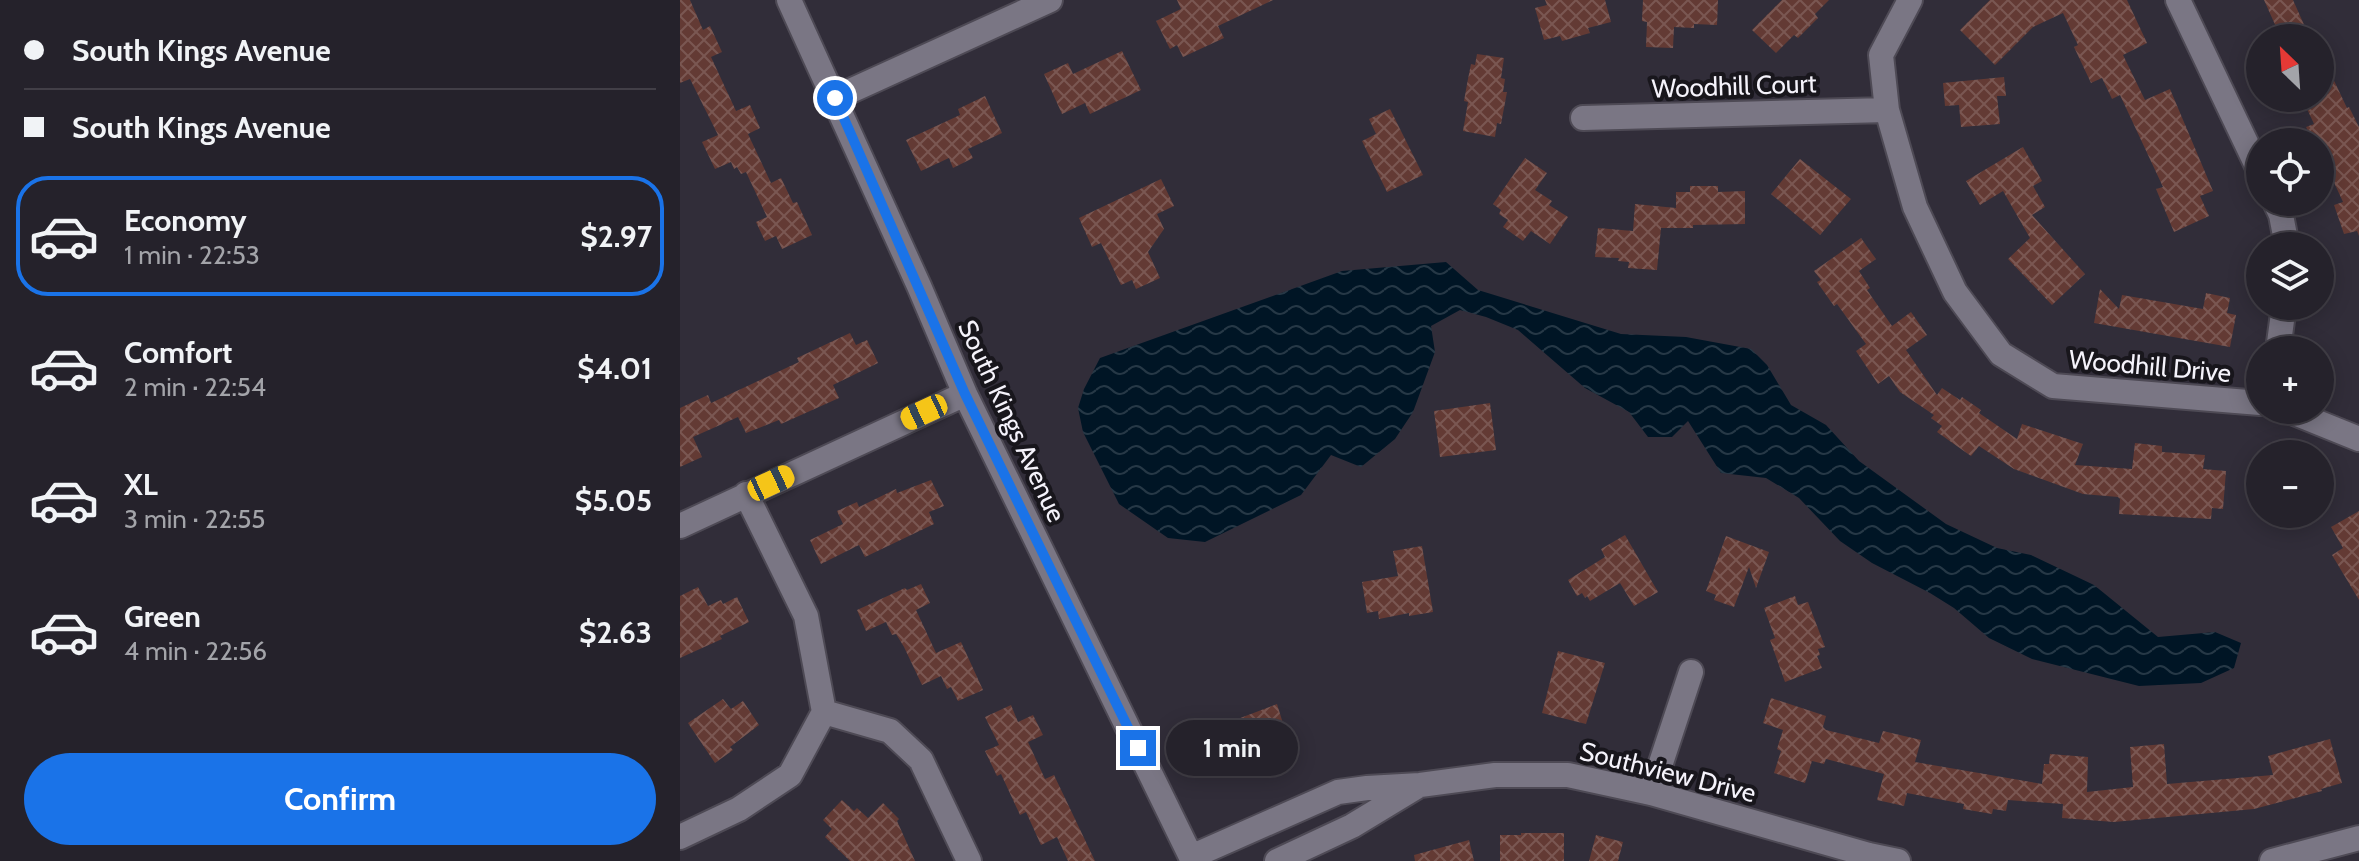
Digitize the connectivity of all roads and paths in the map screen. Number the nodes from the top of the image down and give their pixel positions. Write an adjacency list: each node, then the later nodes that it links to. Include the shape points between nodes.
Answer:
1 (789, 0): 5 (street, South Kings Avenue)
2 (1050, 0): 5 (street)
3 (1910, 0): 6 (street, Woodhill Drive, via 1881,55)
4 (2178, 0): 8 (street)
5 (835, 98): 9 (street, South Kings Avenue)
6 (1887, 110): 7 (street, Woodhill Court); 10 (street, Woodhill Drive, via 1915,207 1955,292 2001,354 2053,386)
7 (1583, 118)
8 (2246, 143)
9 (965, 394): 13 (street); 21 (street, South Kings Avenue)
10 (2246, 402)
11 (2322, 424): 12 (street)
12 (2359, 439)
13 (746, 494): 14 (street); 16 (street, via 806,616)
14 (680, 526)
15 (1691, 672): 18 (street)
16 (824, 712): 19 (street, via 790,775 739,809); 22 (street, via 890,731 921,760)
17 (1420, 785): 18 (street, Southview Drive, via 1495,775 1568,775); 21 (street, Southview Drive, via 1338,792); 23 (street, Southview Drive, via 1352,826)
18 (1651, 793): 24 (street, Southview Drive)
19 (680, 837)
20 (2359, 838): 25 (street)
21 (1192, 859)
22 (969, 861)
23 (1277, 861)
24 (1898, 861)
25 (2272, 861)

